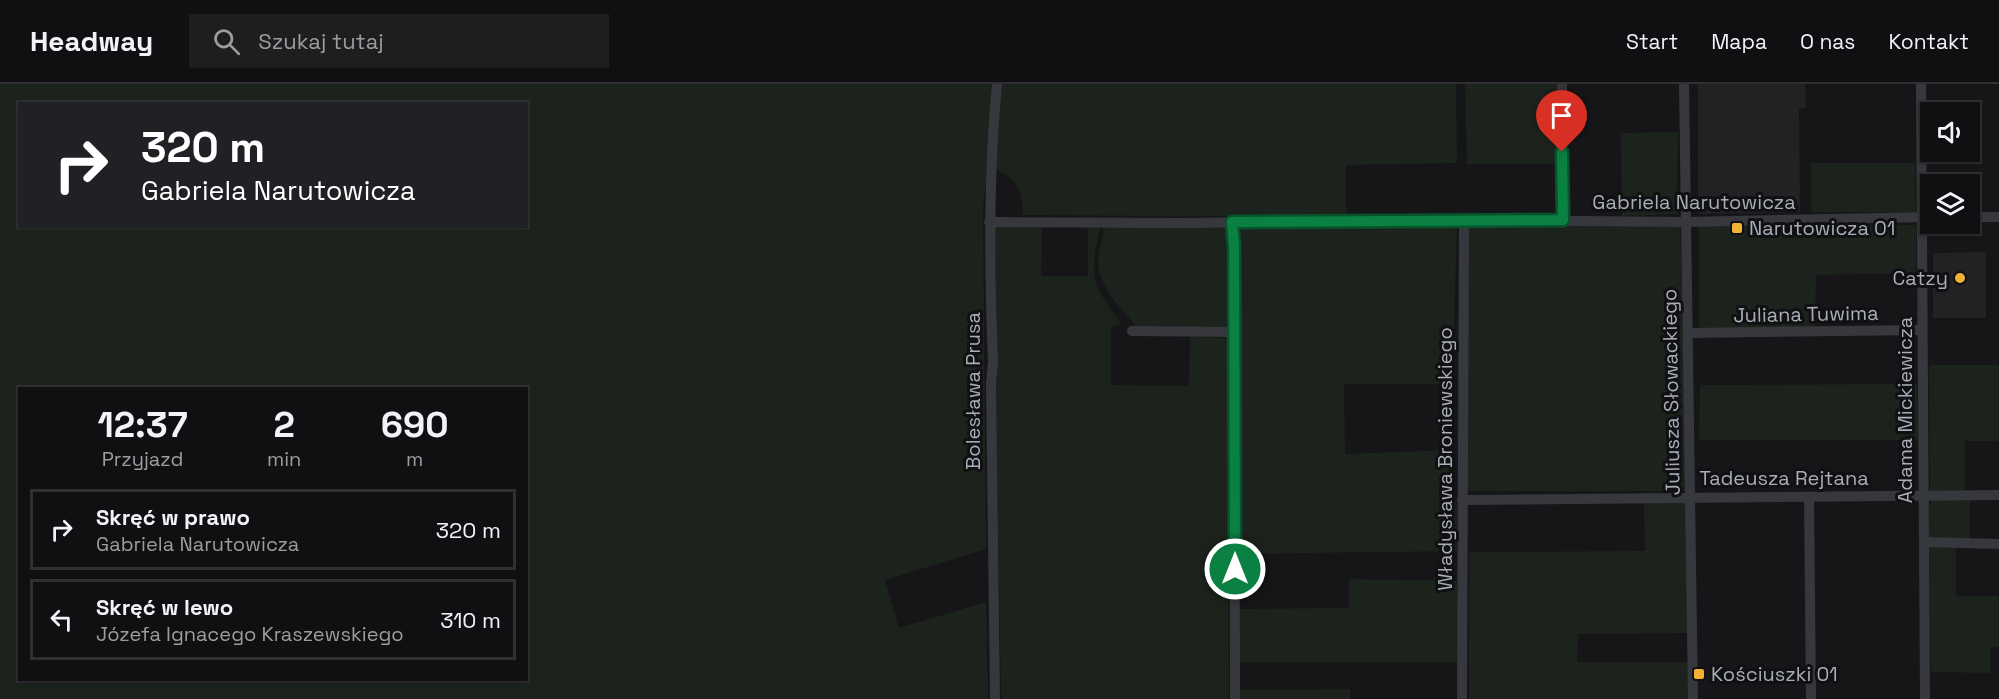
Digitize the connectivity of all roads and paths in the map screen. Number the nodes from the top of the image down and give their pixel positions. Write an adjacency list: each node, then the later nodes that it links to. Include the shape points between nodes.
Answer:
1 (997, 84): 11 (street, Bolesława Prusa)
2 (1562, 84): 10 (street)
3 (1684, 84): 13 (street, Juliusza Słowackiego)
4 (1921, 84): 5 (street, Adama Mickiewicza)
5 (1924, 174)
6 (1980, 217): 7 (street)
7 (1999, 217)
8 (1920, 218): 13 (street, Gabriela Narutowicza)
9 (1464, 220): 10 (street, Gabriela Narutowicza); 12 (street, Gabriela Narutowicza); 23 (street, Władysława Broniewskiego)
10 (1563, 220): 13 (street, Gabriela Narutowicza)
11 (989, 222): 12 (street, Gabriela Narutowicza); 26 (street, Bolesława Prusa)
12 (1232, 222): 17 (street)
13 (1686, 222): 18 (street, Juliusza Słowackiego)
14 (1925, 234): 15 (street, Adama Mickiewicza)
15 (1922, 330): 18 (street, Juliana Tuwima); 19 (street, Adama Mickiewicza)
16 (1132, 331): 17 (street)
17 (1234, 332): 27 (street)
18 (1689, 333): 21 (street, Juliusza Słowackiego)
19 (1923, 495): 20 (street, Tadeusza Rejtana); 22 (street, Tadeusza Rejtana); 24 (street, Adama Mickiewicza)
20 (1999, 495)
21 (1691, 497): 22 (street, Tadeusza Rejtana); 23 (street, Tadeusza Rejtana); 29 (street, Juliusza Słowackiego)
22 (1809, 497): 30 (street)
23 (1462, 500): 28 (street, Władysława Broniewskiego)
24 (1924, 542): 25 (street); 31 (street, Adama Mickiewicza)
25 (1999, 544)
26 (995, 699)
27 (1235, 699)
28 (1462, 699)
29 (1693, 699)
30 (1811, 699)
31 (1924, 699)

